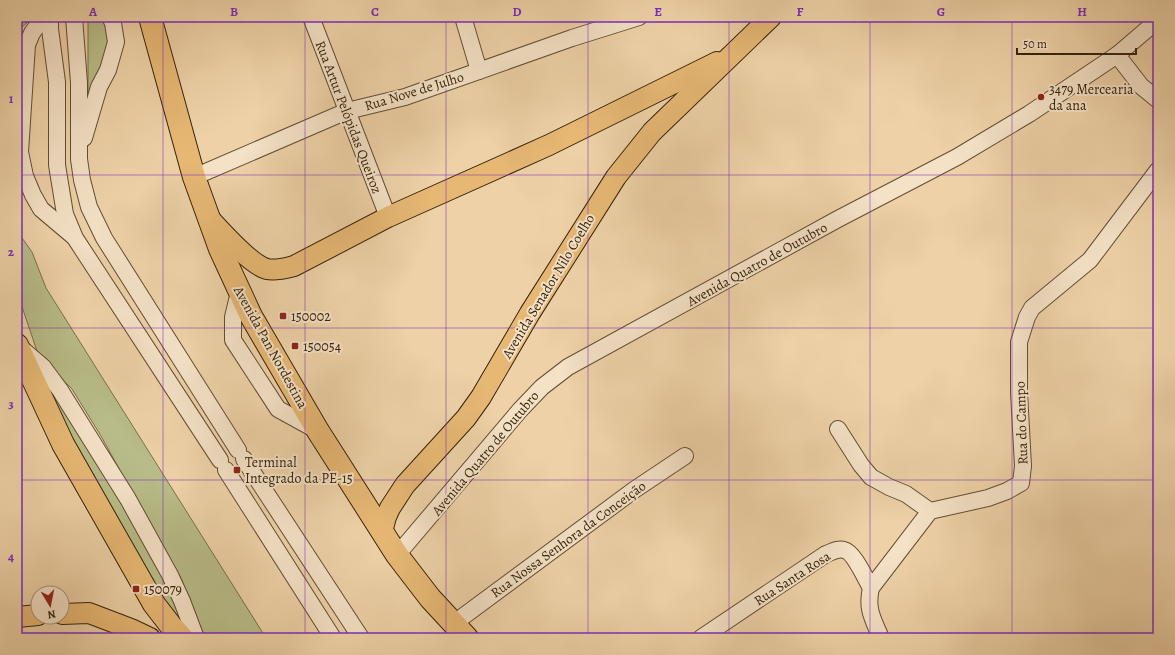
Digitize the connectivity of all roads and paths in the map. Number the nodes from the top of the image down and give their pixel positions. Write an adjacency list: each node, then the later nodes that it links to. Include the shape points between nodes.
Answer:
1 (49, 17): 20 (street, via 57,82 57,165 65,214); 20 (street, via 37,26 27,45 20,152 25,176 41,209)
2 (74, 17): 15 (street, via 79,83)
3 (110, 17): 15 (street, via 115,28 116,42 90,114)
4 (150, 17): 17 (highway, Avenida Pan Nordestina)
5 (310, 17): 14 (street, Rua Artur Pelópidas Queiroz)
6 (463, 17): 12 (street)
7 (639, 17): 12 (street, Rua Nove de Julho)
8 (771, 17): 10 (main road, Avenida Senador Nilo Coelho)
9 (1158, 20): 11 (street, Avenida Quatro de Outubro)
10 (733, 54): 18 (main road, Avenida Senador Nilo Coelho, via 549,145); 25 (main road, Avenida Senador Nilo Coelho, via 652,132 616,178 530,313 481,397 466,418 404,485 390,508)
11 (1117, 55): 13 (street, via 1141,86); 26 (street, Avenida Quatro de Outubro, via 1029,114 957,157 838,218 568,367 542,387 520,410)
12 (479, 71): 14 (street, Rua Nove de Julho, via 405,96)
13 (1158, 100)
14 (347, 111): 17 (street, Rua Nove de Julho); 18 (street, Rua Artur Pelópidas Queiroz)
15 (79, 159): 36 (street, via 89,208 104,238)
16 (1158, 170): 24 (street, Rua do Campo, via 1090,260 1032,308 1027,317 1019,342 1022,483 988,498)
17 (194, 177): 19 (highway, Avenida Pan Nordestina)
18 (388, 217): 19 (main road, Avenida Senador Nilo Coelho, via 294,266 282,269 267,269 255,264)
19 (209, 218): 25 (highway, Avenida Pan Nordestina, via 220,249 251,316 318,431)
20 (75, 238): 35 (street)
21 (17, 345): 33 (highway, via 63,444 154,604); 34 (street, via 43,367 60,390 128,499 170,575)
22 (838, 429): 24 (street, via 861,466 871,477 906,494)
23 (685, 456): 31 (street, Rua Nossa Senhora da Conceição, via 634,490)
24 (930, 511): 27 (street)
25 (382, 532): 26 (highway, Avenida Pan Nordestina)
26 (397, 555): 31 (highway, Avenida Pan Nordestina)
27 (871, 588): 37 (street, Rua Santa Rosa, via 852,556 846,550 837,550 826,554); 38 (street, via 869,609)
28 (70, 614): 32 (main road, via 89,613)
29 (30, 615): 30 (main road)
30 (17, 617)
31 (460, 631)
32 (150, 638)
33 (182, 638)
34 (196, 638)
35 (333, 638)
36 (361, 638)
37 (702, 638)
38 (881, 638)

